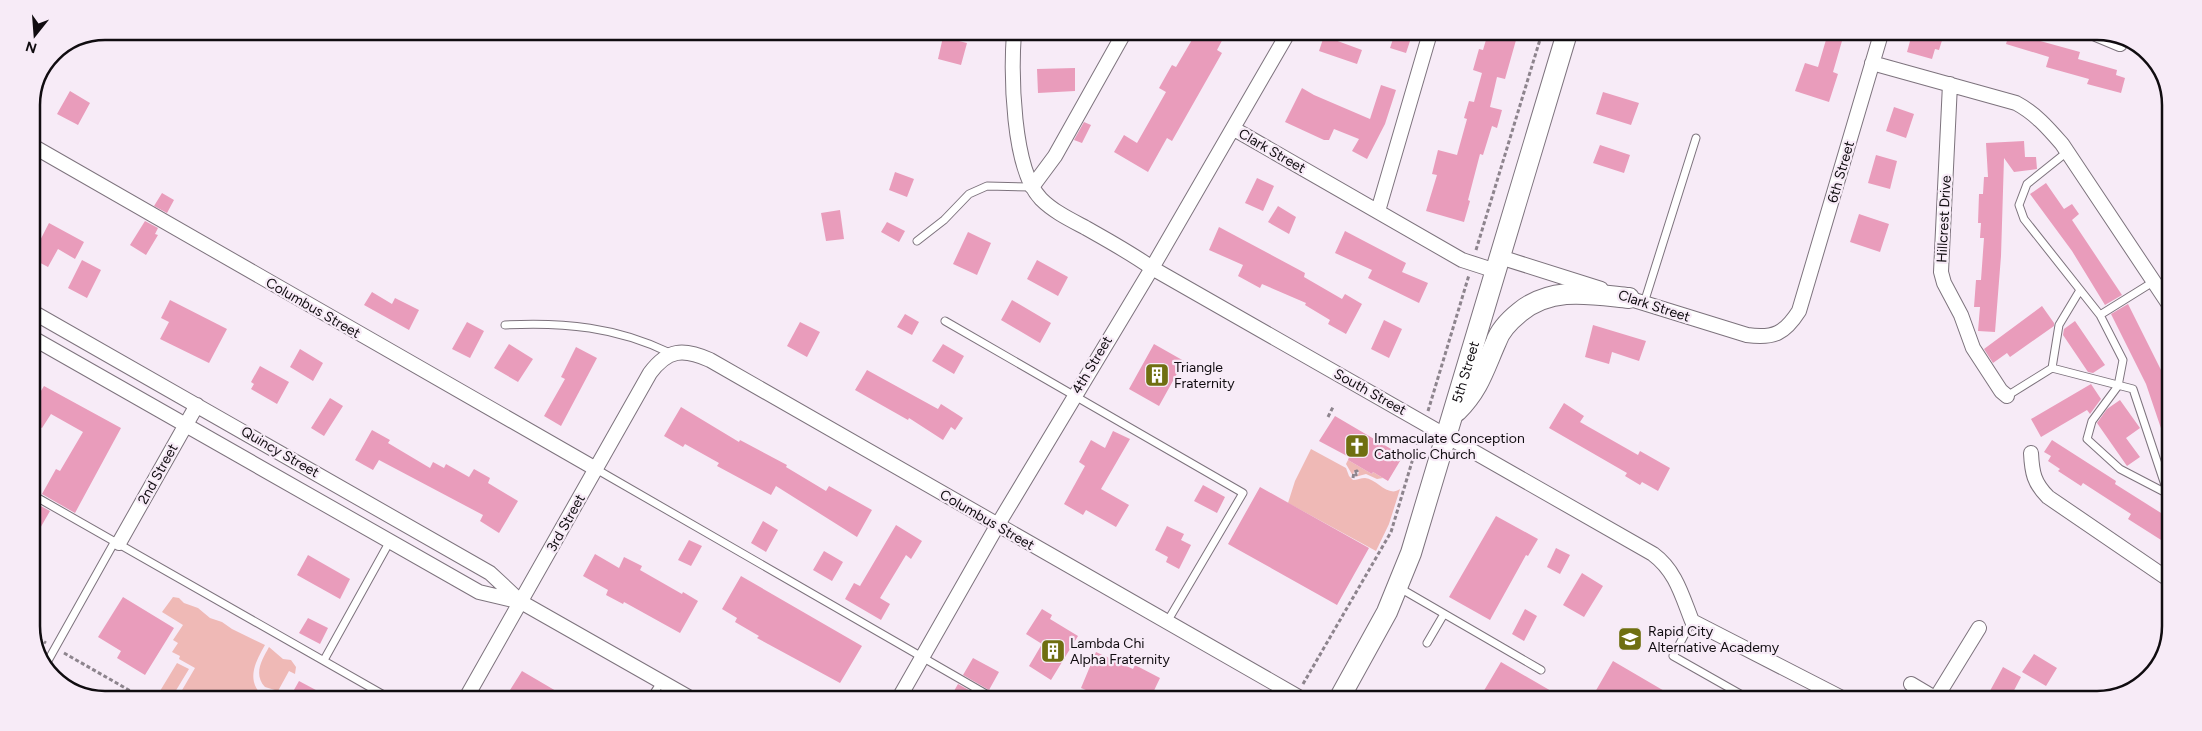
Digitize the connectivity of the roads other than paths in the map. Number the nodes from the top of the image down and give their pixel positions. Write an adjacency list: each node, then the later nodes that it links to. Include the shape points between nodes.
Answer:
1 (1013, 40): 13 (street, via 1014,102 1021,151)
2 (1120, 40): 13 (street, via 1055,156)
3 (1284, 40): 9 (street, 4th Street)
4 (1428, 40): 14 (street)
5 (1565, 40): 16 (main road, 5th Street)
6 (1880, 40): 7 (street, 6th Street)
7 (1872, 63): 8 (street); 22 (street, 6th Street)
8 (1950, 84): 12 (street, via 2016,103 2042,122); 32 (street, Hillcrest Drive, via 1941,272 1973,348)
9 (1234, 129): 14 (street, Clark Street); 17 (street, 4th Street)
10 (1696, 138): 21 (lane)
11 (40, 151): 38 (street, Columbus Street)
12 (2067, 152): 18 (street); 19 (lane, via 2027,184 2019,205 2024,219)
13 (1032, 187): 15 (lane, via 987,186 969,194 944,220); 17 (street, South Street, via 1058,212)
14 (1378, 211): 16 (street, Clark Street, via 1462,260)
15 (917, 241)
16 (1498, 264): 21 (street, Clark Street); 34 (main road, 5th Street)
17 (1152, 268): 31 (street, 4th Street); 36 (street, South Street)
18 (2153, 282): 20 (street); 23 (lane)
19 (2080, 290): 23 (lane); 29 (lane, via 2059,325)
20 (2162, 295)
21 (1636, 300): 22 (street, Clark Street, via 1761,337 1786,328); 34 (main road, via 1578,292 1540,299 1524,308 1497,339 1479,384)
22 (1799, 311)
23 (2100, 315): 30 (lane, via 2122,360)
24 (40, 316): 33 (street, Quincy Street)
25 (945, 321): 31 (lane)
26 (505, 324): 28 (lane, via 594,327 640,340)
27 (40, 341): 35 (street, Quincy Street)
28 (670, 353): 38 (street, 3rd Street, via 650,373); 42 (street, Columbus Street, via 686,353 710,360)
29 (2052, 368): 30 (lane); 32 (lane)
30 (2118, 386): 39 (lane, via 2133,390); 40 (lane, via 2092,421 2087,438 2120,469)
31 (1074, 394): 42 (street, 4th Street); 50 (lane, via 1243,493)
32 (2007, 396)
33 (197, 405): 35 (street, 2nd Street); 47 (street, Quincy Street, via 490,573)
34 (1454, 414): 36 (main road, 5th Street)
35 (186, 425): 43 (street, 2nd Street); 44 (street, Quincy Street)
36 (1448, 435): 46 (main road, 5th Street); 49 (street, South Street, via 1665,563)
37 (2032, 453): 45 (street, via 2034,479 2048,497)
38 (596, 469): 47 (street, 3rd Street); 53 (lane)
39 (2162, 476)
40 (2162, 491)
41 (40, 499): 43 (lane)
42 (997, 526): 50 (street, Columbus Street); 53 (street, 4th Street)
43 (117, 542): 54 (lane); 55 (lane)
44 (390, 542): 47 (street, Quincy Street, via 479,592); 55 (lane)
45 (2162, 575)
46 (1398, 587): 48 (lane); 66 (main road, 5th Street)
47 (521, 602): 57 (street, Quincy Street); 60 (street, 3rd Street)
48 (1444, 614): 52 (lane); 56 (lane)
49 (1692, 621): 67 (lane, via 1673,656); 68 (street)
50 (1167, 622): 65 (street, Columbus Street)
51 (1979, 628): 70 (street)
52 (1427, 643)
53 (923, 657): 63 (street, 4th Street); 64 (lane)
54 (49, 658)
55 (324, 660): 59 (lane)
56 (1540, 670)
57 (661, 682): 61 (lane); 62 (street, Quincy Street)
58 (1911, 684): 69 (street)
59 (377, 691)
60 (470, 691)
61 (656, 691)
62 (677, 691)
63 (903, 691)
64 (982, 691)
65 (1288, 691)
66 (1343, 691)
67 (1734, 691)
68 (1819, 691)
69 (1923, 691)
70 (1942, 691)

